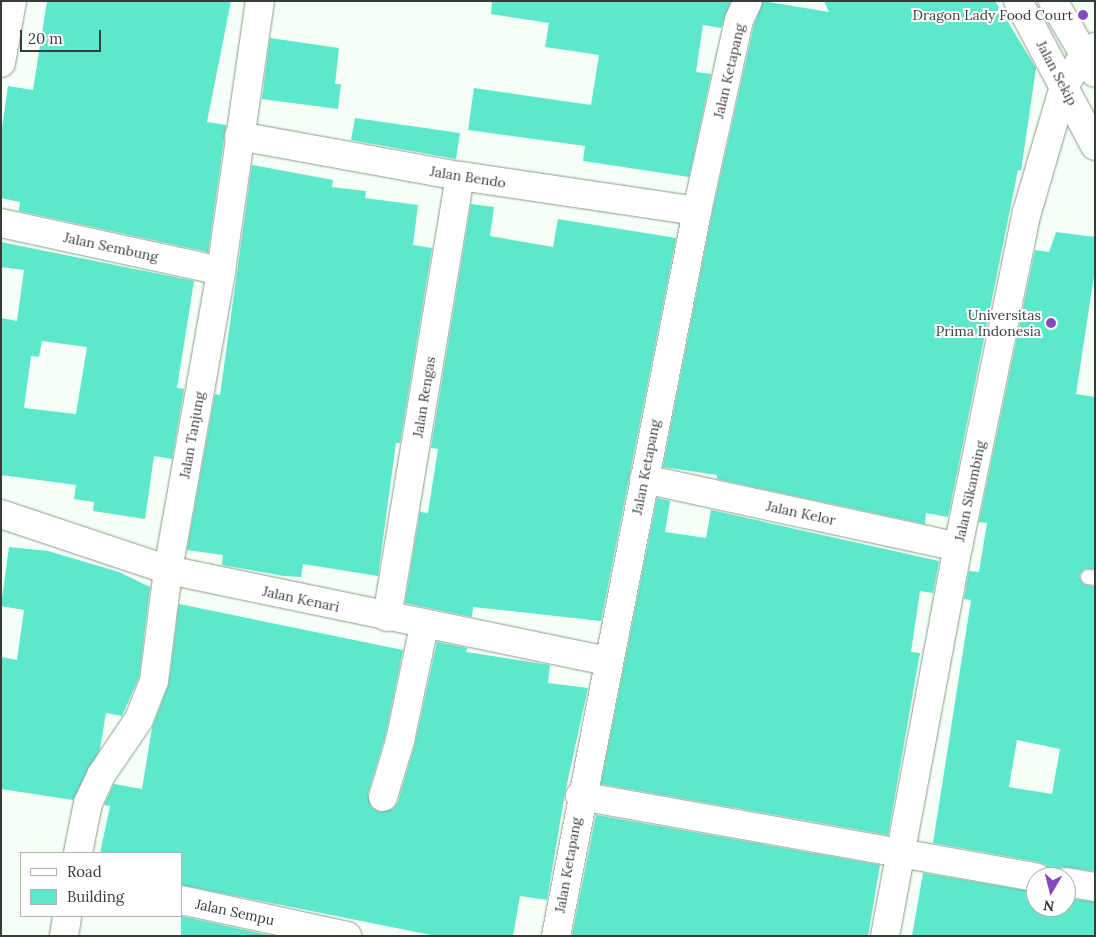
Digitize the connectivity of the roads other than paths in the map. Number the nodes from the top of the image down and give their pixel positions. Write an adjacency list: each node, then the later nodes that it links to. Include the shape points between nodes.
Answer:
1 (12, 1): 7 (street)
2 (260, 1): 9 (street, Jalan Tanjung)
3 (748, 1): 12 (street, Jalan Ketapang, via 739,20)
4 (1018, 1): 8 (street, Jalan Sekip)
5 (1053, 1): 6 (street)
6 (1091, 58): 8 (street, Jalan Sikambing)
7 (1, 63)
8 (1064, 86): 10 (street, Jalan Sekip); 17 (street, Jalan Sikambing, via 1027,212)
9 (239, 136): 11 (street, Jalan Bendo); 14 (street, Jalan Tanjung)
10 (1095, 146)
11 (460, 176): 12 (street, Jalan Bendo); 19 (street, Jalan Rengas)
12 (697, 211): 15 (street, Jalan Ketapang)
13 (1, 222): 14 (street, Jalan Sembung)
14 (220, 271): 18 (street, Jalan Tanjung)
15 (644, 479): 17 (street, Jalan Kelor); 21 (street, Jalan Ketapang)
16 (1, 514): 18 (street, Jalan Kenari)
17 (958, 548): 25 (street, Jalan Sikambing)
18 (168, 570): 19 (street, Jalan Kenari); 24 (street, Jalan Tanjung, via 149,699 88,803)
19 (387, 618): 20 (street, Jalan Kenari)
20 (424, 626): 21 (street, Jalan Kenari); 23 (street, via 400,741)
21 (607, 662): 22 (street, Jalan Ketapang)
22 (580, 796): 25 (street); 33 (street, Jalan Ketapang)
23 (383, 797)
24 (78, 852)
25 (903, 854): 26 (street); 34 (street, Jalan Sikambing)
26 (1026, 875)
27 (1076, 884): 28 (street)
28 (1095, 887)
29 (182, 900): 32 (street, Jalan Sempu)
30 (67, 917): 31 (street)
31 (64, 936)
32 (347, 936)
33 (556, 936)
34 (885, 936)

